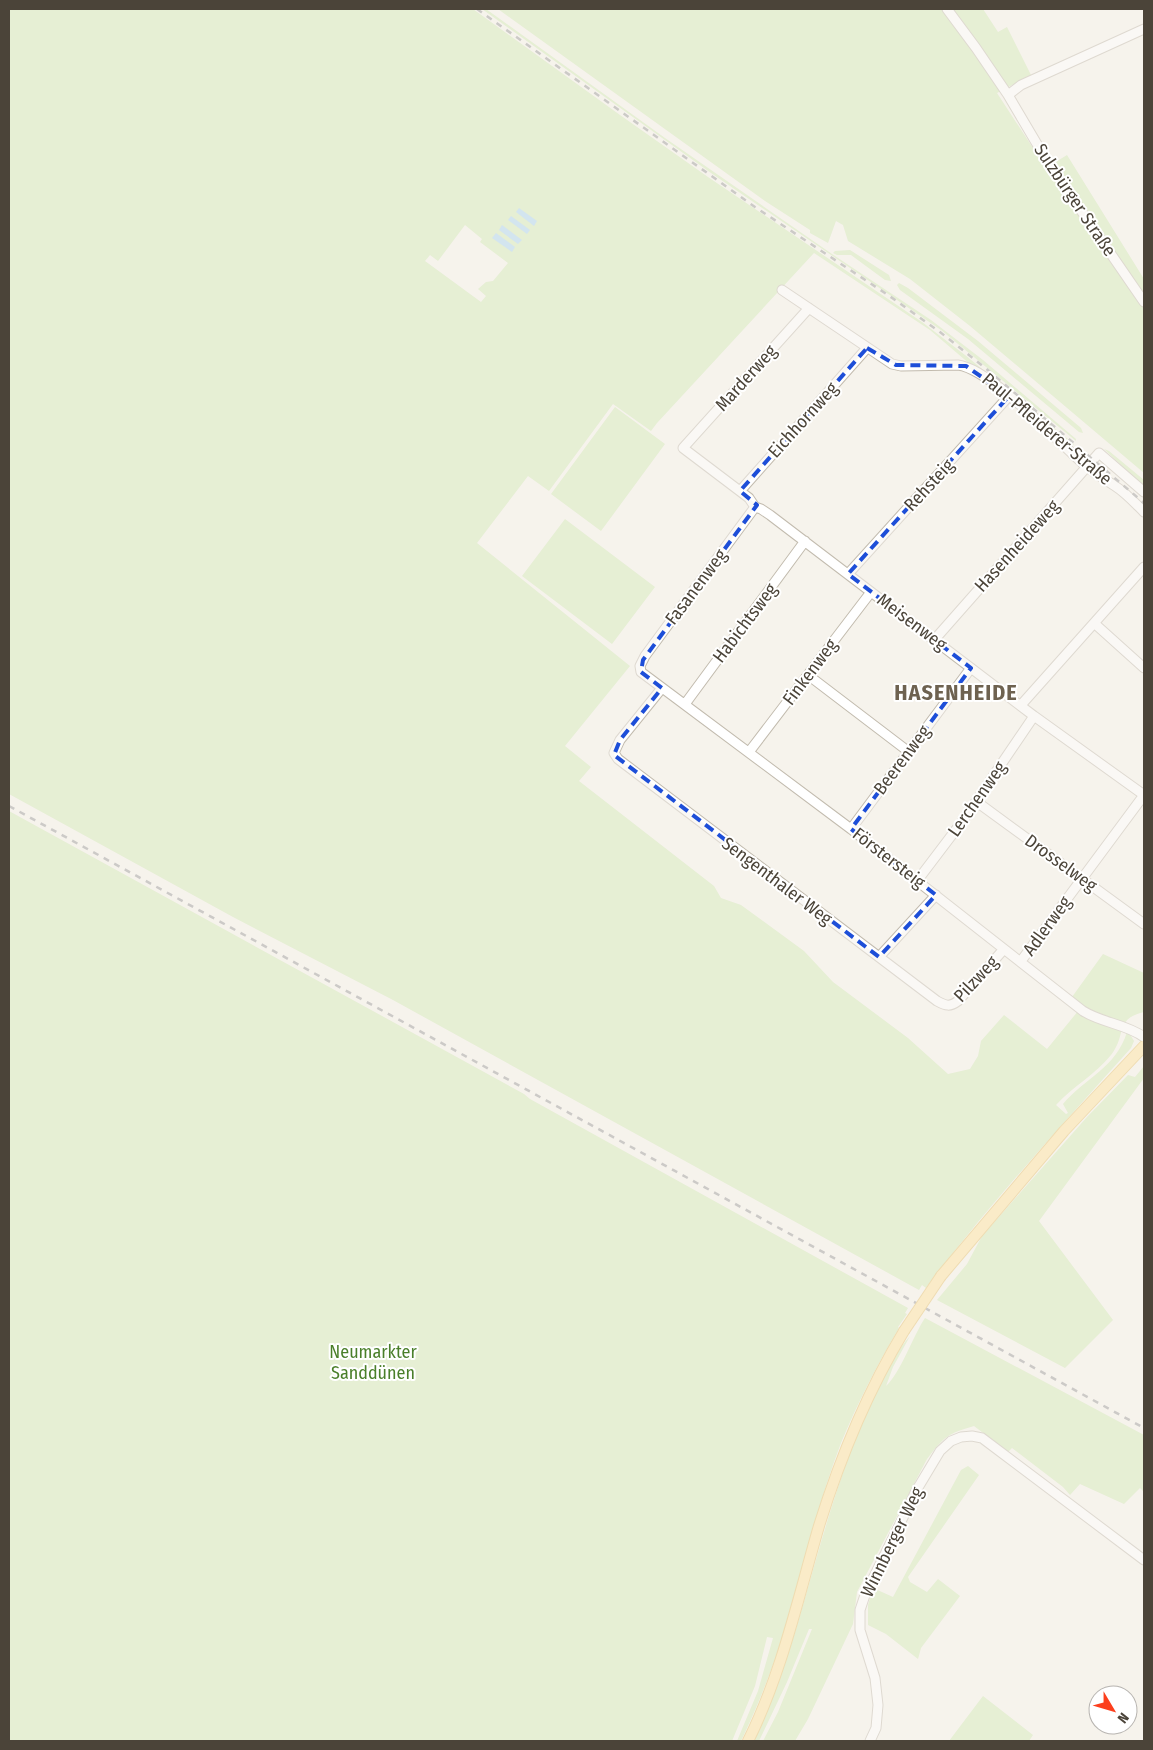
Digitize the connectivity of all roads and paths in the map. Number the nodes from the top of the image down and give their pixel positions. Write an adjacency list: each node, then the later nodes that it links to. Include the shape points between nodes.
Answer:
1 (947, 9): 3 (street, Sulzbürger Straße)
2 (1144, 29): 3 (street, via 1021,85)
3 (1008, 95): 5 (street, Sulzbürger Straße, via 1047,161)
4 (782, 290): 6 (street, Paul-Pfleiderer-Straße)
5 (1144, 302)
6 (809, 308): 7 (street, Paul-Pfleiderer-Straße); 9 (street, Marderweg)
7 (867, 348): 8 (street, Paul-Pfleiderer-Straße, via 896,365 966,366); 11 (street, Eichhornweg)
8 (1009, 396): 10 (street, Paul-Pfleiderer-Straße); 17 (street, Rehsteig)
9 (683, 448): 11 (street, Meisenweg)
10 (1087, 467): 12 (street, Hasenheideweg, via 1098,453); 14 (street, Paul-Pfleiderer-Straße); 20 (street, Hasenheideweg)
11 (740, 491): 13 (street, Meisenweg)
12 (1144, 492)
13 (755, 508): 15 (street, Meisenweg); 21 (street, Fasanenweg, via 645,656)
14 (1144, 512)
15 (805, 541): 17 (street, Meisenweg); 26 (street, Habichtsweg)
16 (1144, 568): 19 (street)
17 (848, 574): 18 (street, Meisenweg)
18 (871, 592): 20 (street, Meisenweg); 24 (street, Finkenweg)
19 (1094, 623): 23 (street); 27 (street)
20 (935, 639): 22 (street, Meisenweg)
21 (640, 668): 25 (street, Förstersteig)
22 (971, 668): 27 (street, Meisenweg); 30 (street, Beerenweg)
23 (1144, 668)
24 (808, 674): 29 (street, Finkenweg); 30 (street)
25 (662, 688): 26 (street, Förstersteig); 39 (street, Sengenthaler Weg, via 620,740 614,755)
26 (685, 704): 29 (street, Förstersteig)
27 (1021, 705): 28 (street, Meisenweg)
28 (1034, 716): 31 (street, Meisenweg); 32 (street, Lerchenweg)
29 (749, 752): 33 (street, Förstersteig)
30 (909, 752): 33 (street, Beerenweg)
31 (1144, 795): 34 (street, Adlerweg)
32 (977, 802): 34 (street, Drosselweg); 35 (street, Lerchenweg)
33 (851, 829): 35 (street, Förstersteig)
34 (1082, 878): 37 (street, Drosselweg); 40 (street, Adlerweg)
35 (917, 881): 36 (street, Förstersteig)
36 (936, 895): 38 (street, Förstersteig); 39 (street)
37 (1144, 924)
38 (1004, 949): 40 (street, Förstersteig); 41 (street, Pilzweg, via 952,1006)
39 (879, 957): 41 (street, Sengenthaler Weg)
40 (1021, 961): 42 (street, Förstersteig, via 1086,1014)
41 (946, 1006)
42 (1144, 1037)
43 (1144, 1046): 45 (main road, bridge, via 1064,1131 941,1276 904,1331 846,1448 819,1526 779,1665)
44 (1144, 1560): 46 (street, Winnberger Weg, via 982,1438 961,1437 951,1441 940,1451 916,1491 860,1610 860,1630 875,1678 878,1705 876,1728)
45 (748, 1741)
46 (870, 1741)

